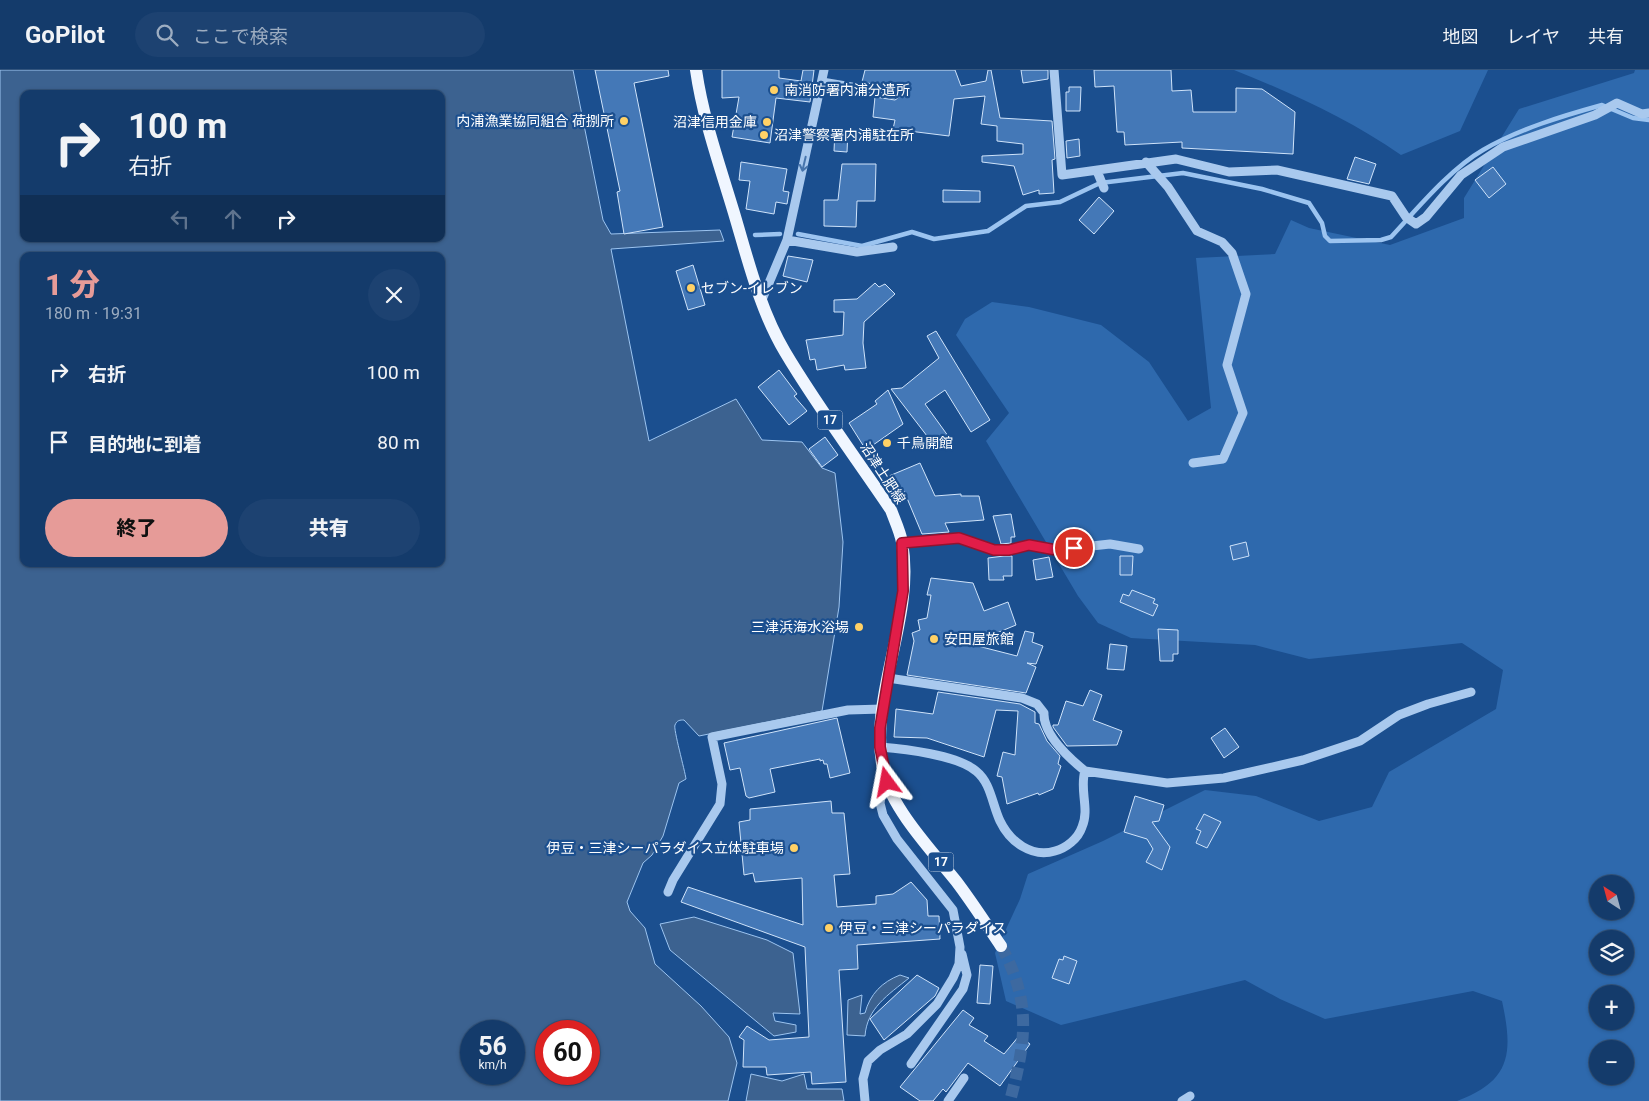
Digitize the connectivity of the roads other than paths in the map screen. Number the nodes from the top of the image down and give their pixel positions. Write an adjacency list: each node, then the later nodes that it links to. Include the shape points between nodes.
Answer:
1 (696, 70): 12 (main road, 沼津土肥線 / 17, via 721,172)
2 (824, 70): 4 (street)
3 (1054, 70): 8 (street, via 1062,175)
4 (822, 82): 5 (street); 10 (street, one-way to 10)
5 (893, 94)
6 (1649, 113): 7 (street, via 1642,114 1617,103 1503,147 1461,175 1426,217 1415,223 1406,217 1392,196 1278,170 1229,172 1176,159)
7 (1148, 165): 8 (street); 13 (street, via 1166,185 1196,231 1222,242 1232,254 1246,294 1227,365 1243,413 1223,459)
8 (1098, 172): 9 (street)
9 (1104, 188)
10 (787, 240): 11 (street, via 857,252); 12 (street)
11 (893, 246)
12 (761, 302): 14 (main road, 沼津土肥線 / 17, via 785,352 891,510)
13 (1193, 463)
14 (902, 543): 15 (street, via 959,538 994,550 1029,545 1056,550 1110,544); 16 (main road, 沼津土肥線 / 17, via 903,591)
15 (1139, 549)
16 (888, 678): 18 (main road, 沼津土肥線 / 17); 20 (street, via 1022,698 1037,704 1044,713 1044,724 1068,758)
17 (1471, 692): 20 (street, via 1399,715 1360,741 1304,760 1224,778 1167,783)
18 (882, 709): 19 (main road, 沼津土肥線 / 17); 22 (street, via 848,710 712,737 722,784 720,804)
19 (880, 747): 20 (street, via 943,758 974,769 984,779 1000,822 1024,848 1037,854 1063,849 1083,827); 21 (main road, 沼津土肥線 / 17)
20 (1085, 771)
21 (885, 776): 23 (main road, 沼津土肥線 / 17, via 906,816); 24 (street, via 880,803 884,815 897,839 953,910)
22 (668, 892)
23 (1001, 946)
24 (960, 947): 25 (street, via 967,975 963,989); 27 (street, via 959,964 937,1004 907,1034 868,1061 863,1079)
25 (911, 1064)
26 (964, 1078): 28 (street)
27 (865, 1101)
28 (948, 1101)

